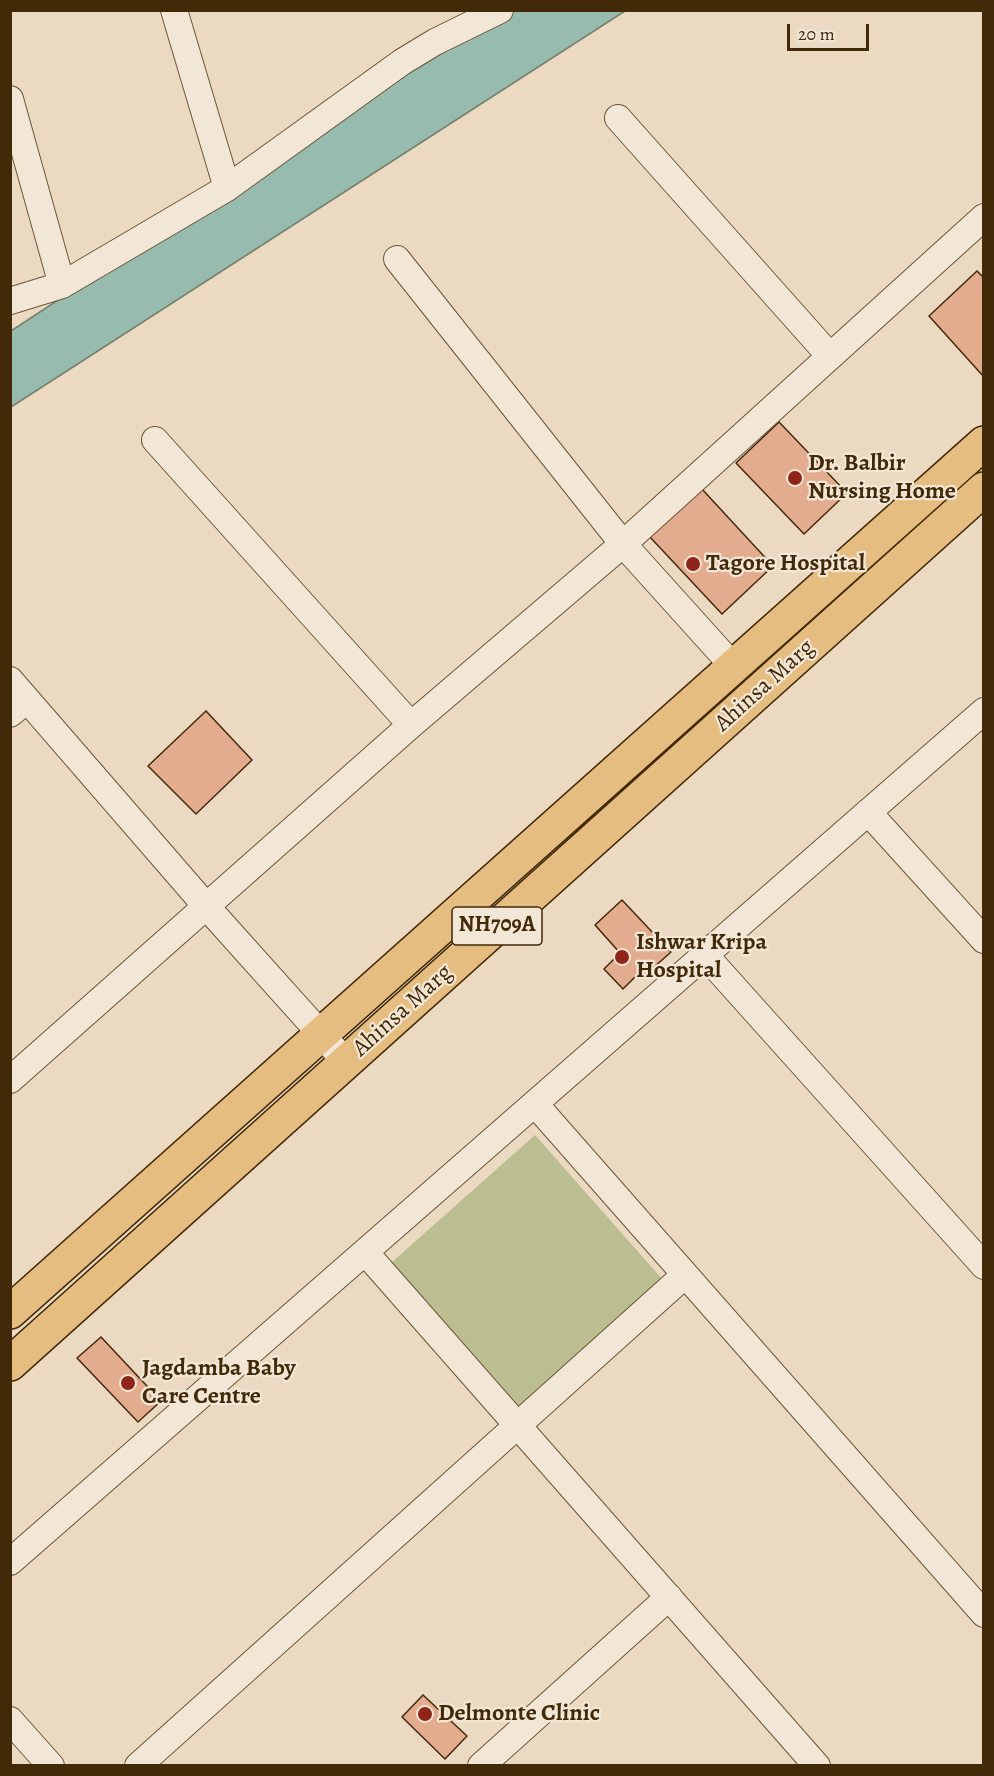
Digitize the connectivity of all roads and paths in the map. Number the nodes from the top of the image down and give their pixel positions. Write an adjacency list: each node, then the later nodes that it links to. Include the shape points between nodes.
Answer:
1 (174, 10): 5 (street)
2 (500, 10): 5 (street, via 402,62)
3 (10, 99): 8 (street)
4 (618, 118): 10 (street)
5 (227, 188): 8 (street)
6 (984, 217): 10 (street)
7 (397, 260): 16 (street)
8 (62, 285): 9 (street)
9 (10, 301)
10 (829, 355): 16 (street)
11 (155, 440): 21 (street)
12 (984, 443): 17 (highway, Ahinsa Marg / NH709A)
13 (984, 489): 15 (highway, Ahinsa Marg / NH709A)
14 (984, 515): 15 (street)
15 (949, 520): 27 (highway, Ahinsa Marg / NH709A)
16 (623, 543): 17 (street); 21 (street)
17 (733, 666): 26 (highway, Ahinsa Marg / NH709A)
18 (10, 680): 19 (street)
19 (19, 707): 23 (street)
20 (984, 711): 22 (street)
21 (411, 725): 23 (street)
22 (868, 812): 24 (street); 25 (street)
23 (206, 906): 26 (street); 28 (street)
24 (984, 940)
25 (705, 955): 29 (street); 31 (street)
26 (323, 1035): 27 (street); 33 (highway, Ahinsa Marg / NH709A)
27 (346, 1062): 34 (highway, Ahinsa Marg / NH709A)
28 (10, 1080)
29 (535, 1104): 30 (street); 32 (street)
30 (365, 1252): 35 (street); 36 (street)
31 (984, 1266)
32 (685, 1275): 35 (street); 38 (street)
33 (10, 1312)
34 (10, 1364)
35 (517, 1425): 37 (street); 42 (street)
36 (10, 1563)
37 (669, 1597): 40 (street); 43 (street)
38 (984, 1614)
39 (10, 1720): 41 (street)
40 (496, 1761)
41 (51, 1766)
42 (138, 1766)
43 (817, 1766)

